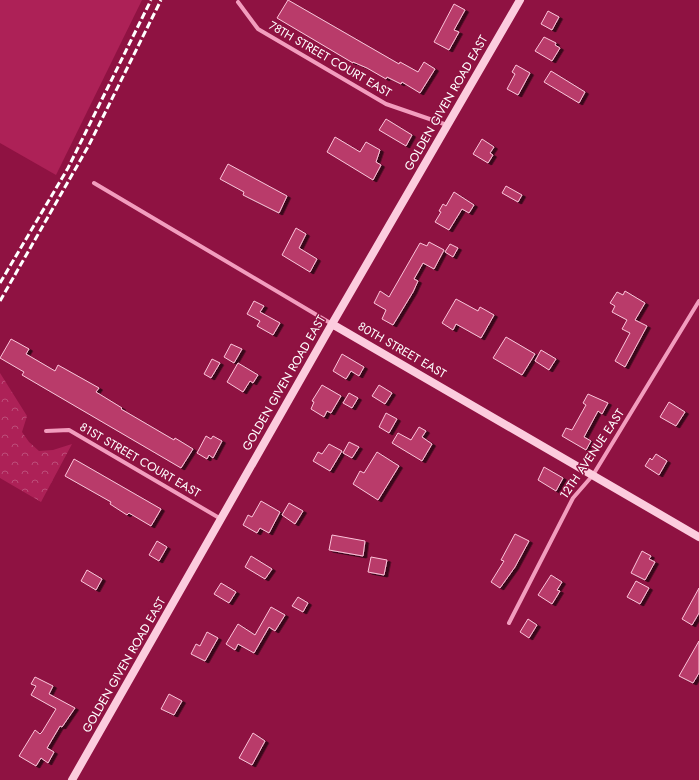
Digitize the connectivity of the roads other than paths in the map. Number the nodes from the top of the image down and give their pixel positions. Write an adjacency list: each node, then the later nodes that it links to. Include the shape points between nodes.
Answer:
1 (520, 0): 3 (street, GOLDEN GIVEN ROAD EAST)
2 (238, 2): 3 (street, 78TH STREET COURT EAST, via 258,29 386,104)
3 (447, 125): 6 (street, GOLDEN GIVEN ROAD EAST)
4 (94, 183): 6 (street, 80TH STREET EAST)
5 (699, 301): 8 (street, 12TH AVENUE EAST)
6 (332, 324): 8 (street, 80TH STREET EAST); 9 (street, GOLDEN GIVEN ROAD EAST)
7 (46, 430): 9 (street, 81ST STREET COURT EAST, via 68,430)
8 (593, 475): 10 (street, 80TH STREET EAST); 11 (street, 12TH AVENUE EAST, via 573,498)
9 (221, 519): 12 (street, GOLDEN GIVEN ROAD EAST)
10 (699, 537)
11 (509, 623)
12 (72, 780)

